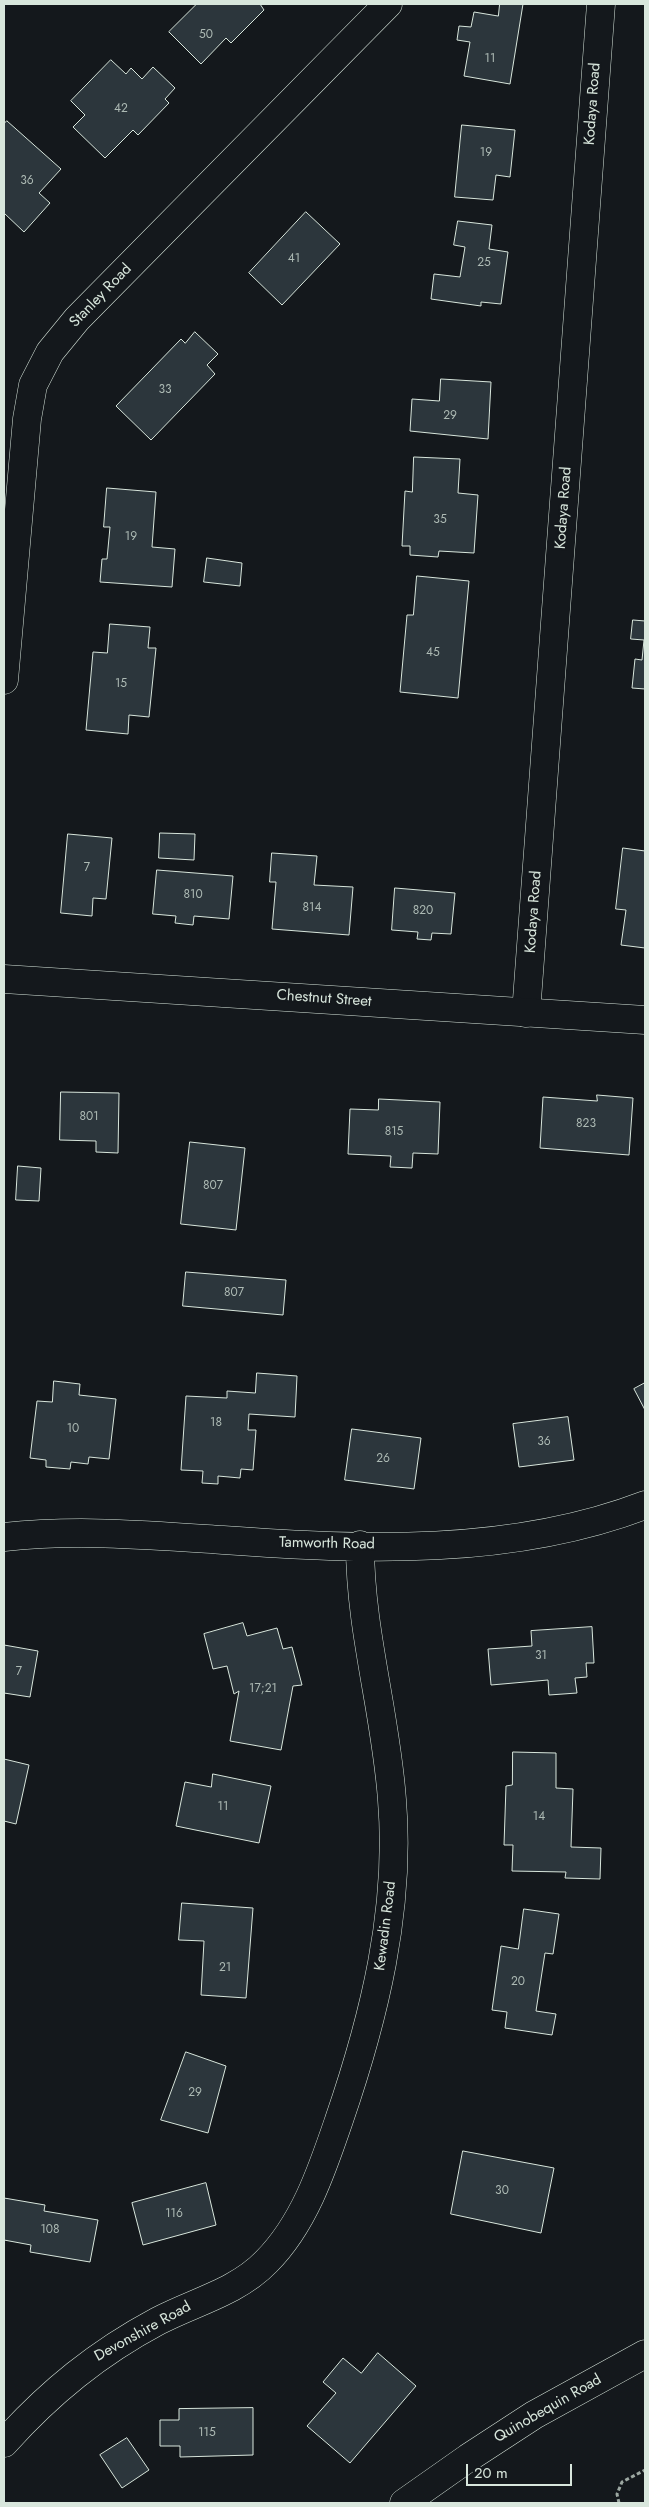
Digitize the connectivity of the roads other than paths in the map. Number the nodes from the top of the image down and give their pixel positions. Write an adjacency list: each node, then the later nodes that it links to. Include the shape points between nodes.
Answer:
1 (388, 4): 3 (street, Stanley Road, via 77,319 50,352 33,385 27,419)
2 (601, 4): 5 (street, Kodaya Road)
3 (4, 680)
4 (4, 979): 5 (street, Chestnut Street)
5 (526, 1012): 6 (street, Chestnut Street)
6 (645, 1020)
7 (645, 1505): 9 (street, Tamworth Road, via 551,1533 516,1538 438,1545)
8 (4, 1537): 9 (street, Tamworth Road, via 91,1532)
9 (360, 1545): 10 (street, Kewadin Road, via 361,1595 383,1722 392,1802 392,1876 383,1959 352,2082 325,2162 305,2207 286,2237 267,2262)
10 (249, 2277): 12 (street, Devonshire Road, via 107,2349 52,2395)
11 (645, 2354): 13 (street, Quinobequin Road, via 526,2420)
12 (4, 2443)
13 (404, 2503)

